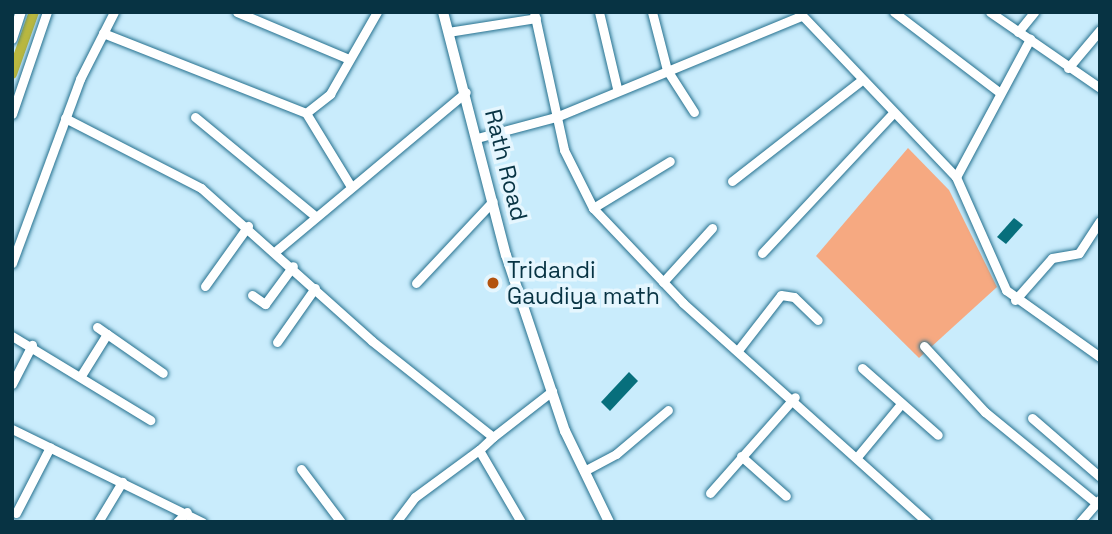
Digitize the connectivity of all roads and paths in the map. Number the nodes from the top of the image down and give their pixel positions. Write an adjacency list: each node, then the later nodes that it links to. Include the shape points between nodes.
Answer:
1 (21, 12): 18 (street)
2 (47, 12): 31 (street)
3 (114, 12): 17 (street)
4 (237, 12): 20 (street)
5 (377, 12): 20 (street)
6 (443, 12): 15 (street, Rath Road)
7 (599, 12): 24 (street)
8 (652, 12): 22 (street)
9 (894, 12): 27 (street)
10 (990, 12): 16 (street)
11 (1034, 12): 16 (street)
12 (800, 14): 22 (street, via 732,49); 23 (street)
13 (535, 15): 15 (street); 33 (street)
14 (1100, 30): 21 (street)
15 (448, 32): 26 (street, Rath Road)
16 (1018, 32): 19 (street)
17 (103, 33): 29 (street); 34 (street)
18 (12, 39)
19 (1030, 40): 21 (street); 27 (street)
20 (349, 59): 29 (street, via 330,94)
21 (1068, 68): 25 (street)
22 (667, 70): 24 (street); 28 (street)
23 (859, 82): 30 (street); 38 (street)
24 (617, 88): 33 (street)
25 (1100, 88)
26 (466, 92): 35 (street, Rath Road); 39 (street)
27 (999, 92): 37 (street)
28 (694, 112)
29 (306, 113): 39 (street)
30 (893, 113): 37 (street); 47 (street)
31 (12, 114)
32 (195, 117): 42 (street)
33 (556, 117): 35 (street); 41 (street, via 573,175)
34 (65, 118): 44 (street, via 163,163); 48 (street)
35 (477, 138): 40 (street, Rath Road)
36 (670, 161): 41 (street)
37 (956, 177): 55 (street)
38 (732, 181)
39 (350, 185): 42 (street)
40 (493, 201): 51 (street); 69 (street, Rath Road)
41 (593, 208): 50 (street)
42 (314, 215): 46 (street)
43 (1100, 221): 55 (street, via 1079,253 1052,258)
44 (248, 226): 46 (street); 52 (street)
45 (712, 228): 50 (street)
46 (276, 250): 49 (street)
47 (762, 253)
48 (12, 263)
49 (293, 266): 53 (street); 54 (street, via 265,303)
50 (663, 282): 63 (street)
51 (416, 283)
52 (205, 286)
53 (315, 288): 60 (street); 77 (street)
54 (252, 295)
55 (1015, 300): 64 (street)
56 (818, 320): 63 (street, via 794,297 781,295)
57 (97, 327): 58 (street)
58 (107, 334): 66 (street); 67 (street)
59 (12, 336): 61 (street)
60 (277, 342)
61 (32, 345): 67 (street); 68 (street)
62 (924, 346): 88 (street, via 985,412)
63 (739, 349): 70 (street)
64 (1100, 357)
65 (862, 368): 71 (street)
66 (163, 373)
67 (82, 374): 74 (street)
68 (12, 384)
69 (552, 391): 77 (street); 83 (street, Rath Road)
70 (795, 397): 80 (street); 81 (street)
71 (901, 404): 76 (street); 81 (street)
72 (668, 410): 83 (street, via 616,454)
73 (1032, 418): 84 (street)
74 (150, 420)
75 (12, 429): 78 (street)
76 (938, 435)
77 (493, 436): 79 (street)
78 (50, 447): 85 (street); 90 (street)
79 (479, 450): 95 (street, via 415,497); 96 (street)
80 (741, 456): 86 (street); 87 (street)
81 (857, 457): 98 (street)
82 (301, 469): 94 (street)
83 (584, 471): 97 (street, Rath Road)
84 (1100, 477)
85 (122, 482): 89 (street); 91 (street)
86 (710, 493)
87 (786, 496)
88 (1098, 500): 99 (street)
89 (187, 512): 92 (street); 93 (street)
90 (16, 513)
91 (98, 522)
92 (177, 522)
93 (202, 522)
94 (341, 522)
95 (396, 522)
96 (521, 522)
97 (609, 522)
98 (927, 522)
99 (1080, 522)

